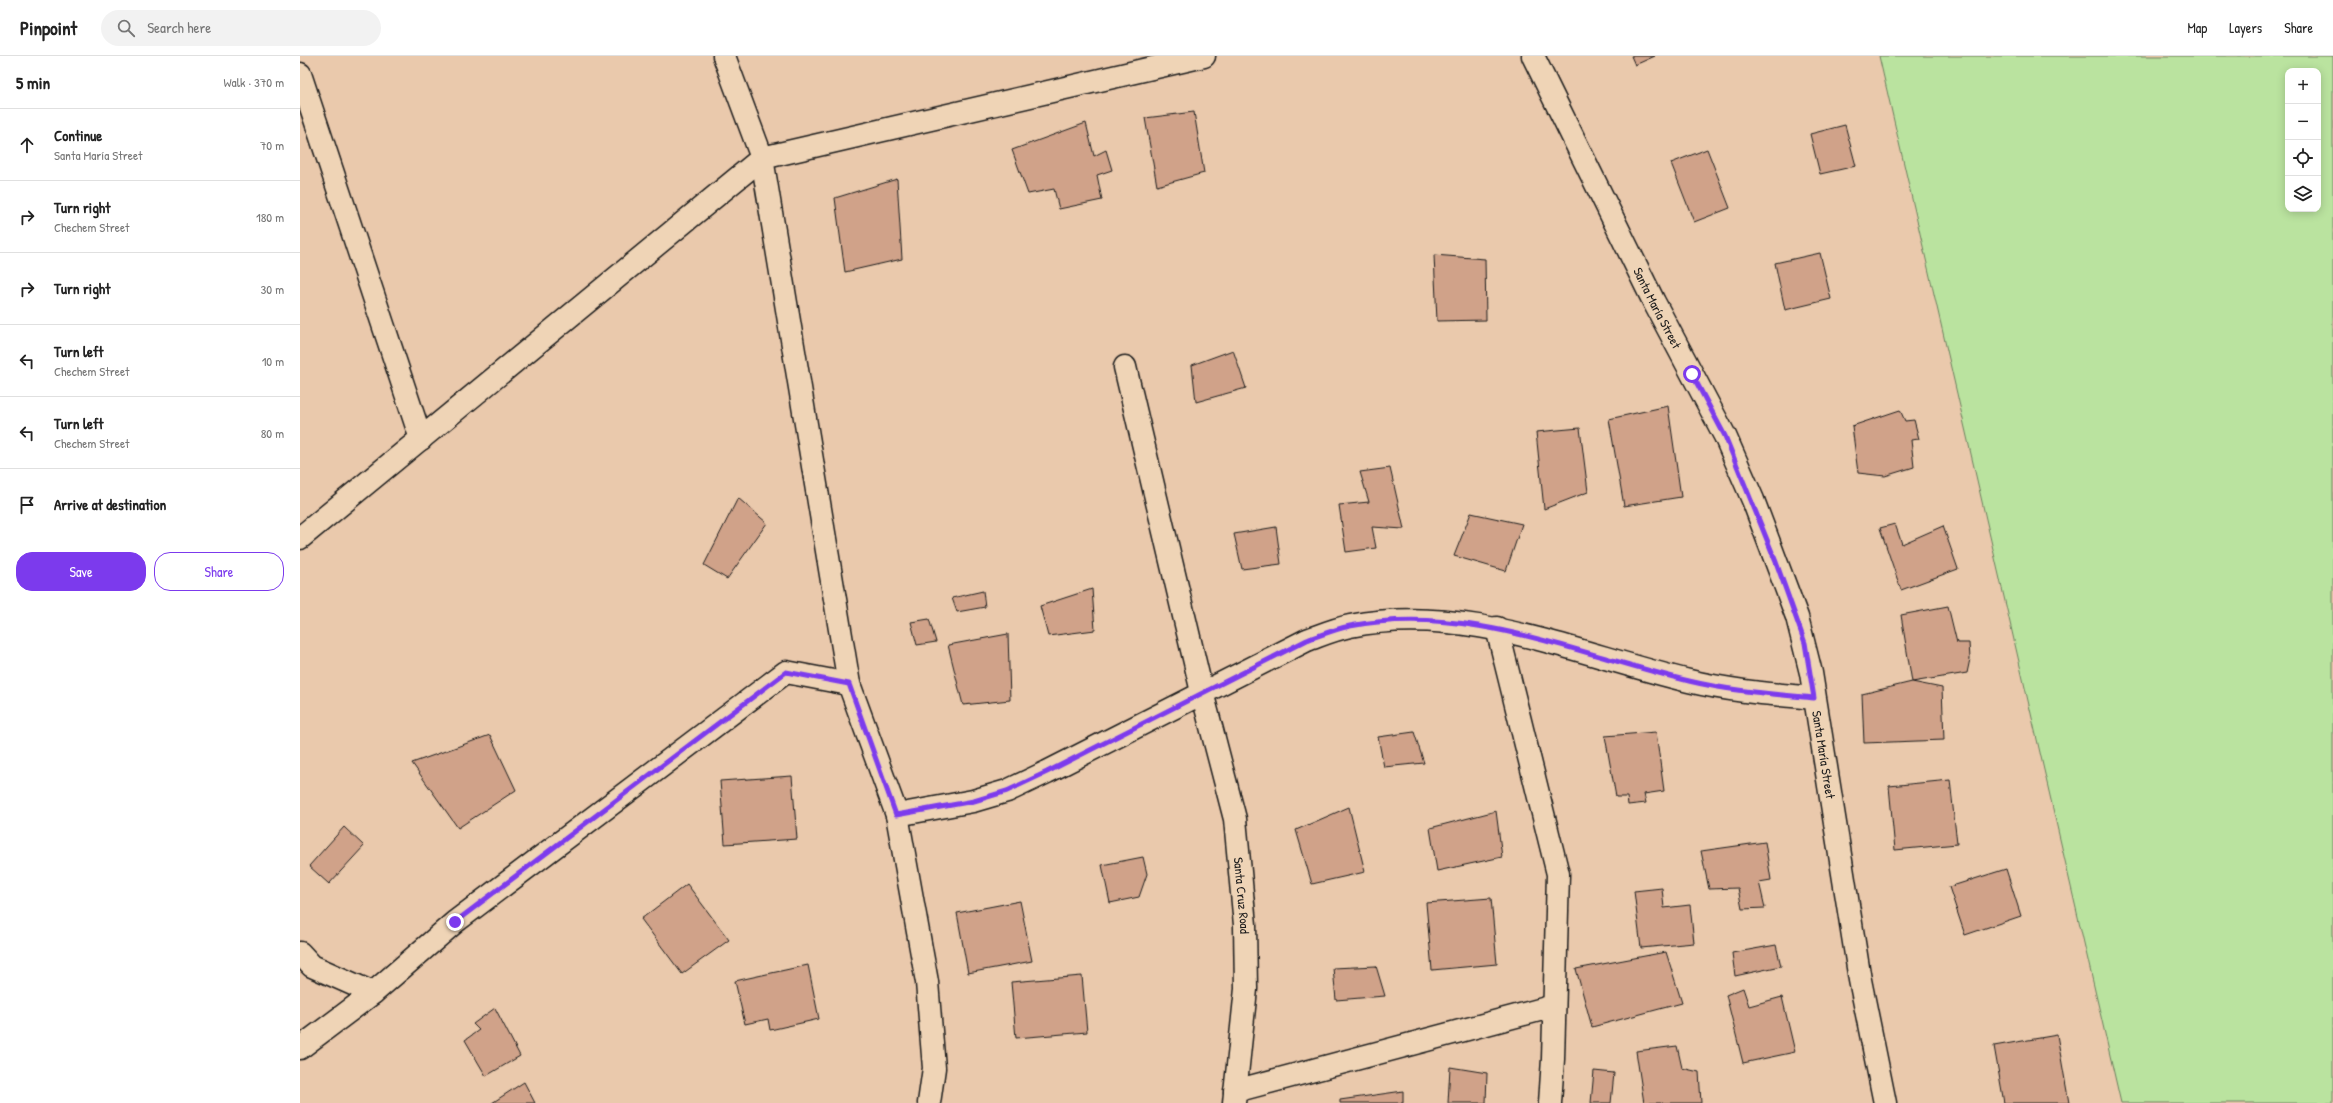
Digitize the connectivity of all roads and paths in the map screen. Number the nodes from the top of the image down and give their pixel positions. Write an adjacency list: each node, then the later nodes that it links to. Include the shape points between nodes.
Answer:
1 (724, 56): 6 (street)
2 (1204, 56): 4 (street)
3 (1533, 56): 13 (street, Santa María Street, via 1654,302 1725,436 1753,500 1796,616 1805,643)
4 (1134, 63): 6 (street)
5 (300, 74): 8 (street)
6 (762, 158): 8 (street); 11 (street)
7 (1125, 367): 12 (street, Santa Cruz Road)
8 (421, 439): 9 (street)
9 (300, 538)
10 (1496, 628): 12 (street, via 1451,622 1397,620 1349,626 1307,640); 13 (street, via 1689,681 1735,690); 17 (street, via 1558,874)
11 (849, 684): 14 (street); 16 (street, via 786,672 455,922)
12 (1202, 692): 14 (street, via 1007,791 974,801); 19 (street, Santa Cruz Road, via 1235,819 1241,870 1246,989)
13 (1814, 698): 22 (street, Santa María Street, via 1860,980)
14 (896, 815): 20 (street, via 927,982 934,1068)
15 (300, 953): 16 (street, via 312,966)
16 (374, 993): 18 (street)
17 (1554, 1006): 19 (street); 21 (street)
18 (300, 1048)
19 (1234, 1097)
20 (929, 1103)
21 (1550, 1103)
22 (1886, 1103)

